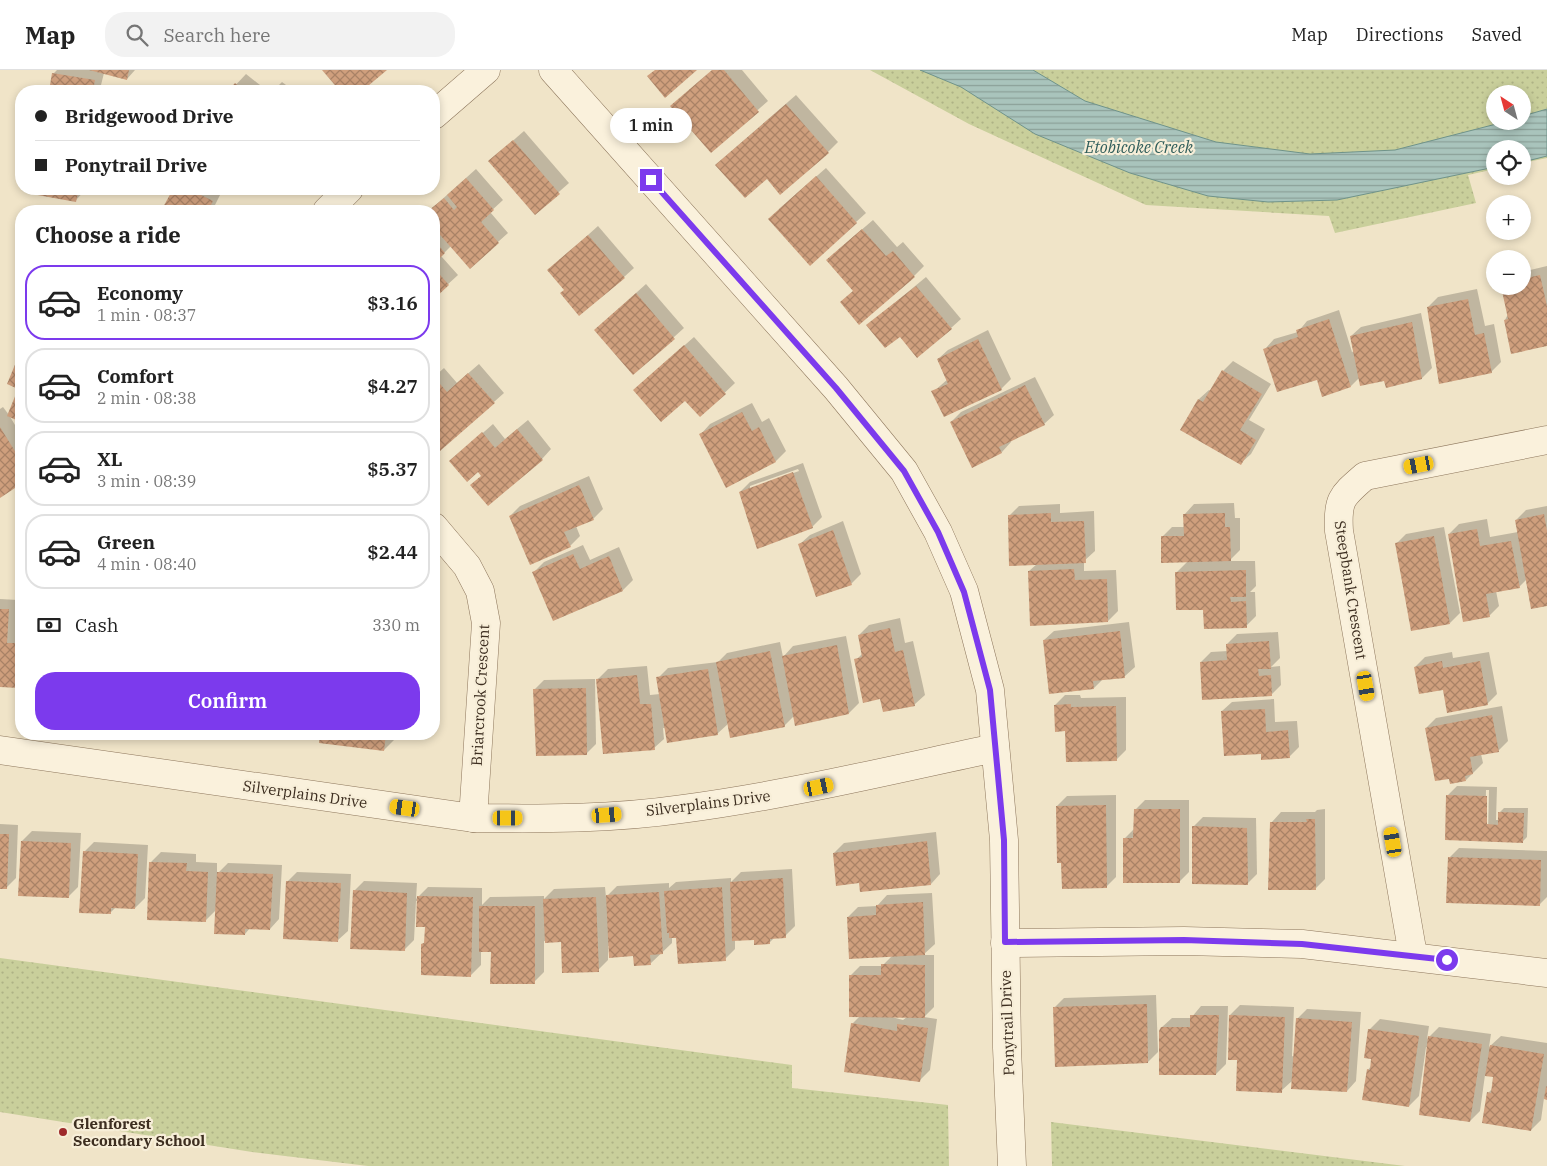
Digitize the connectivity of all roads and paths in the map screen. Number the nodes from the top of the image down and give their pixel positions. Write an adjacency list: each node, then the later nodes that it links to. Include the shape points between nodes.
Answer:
1 (486, 70): 3 (street)
2 (553, 70): 8 (street, Ponytrail Drive, via 836,388 904,471 938,532 964,592 990,690)
3 (440, 110)
4 (343, 195): 5 (street)
5 (333, 205)
6 (1547, 440): 12 (street, Steepbank Crescent, via 1365,476 1343,495 1338,516 1339,531)
7 (440, 535): 10 (street, Briarcrook Crescent, via 480,591 486,624)
8 (995, 748): 10 (street, Silverplains Drive, via 801,791 680,810 553,818); 11 (street, Ponytrail Drive, via 1004,840)
9 (0, 750): 10 (street, Silverplains Drive)
10 (473, 818)
11 (1005, 942): 12 (street, via 1184,940 1302,944); 14 (street, Ponytrail Drive)
12 (1413, 955): 13 (street)
13 (1547, 973)
14 (1012, 1166)

